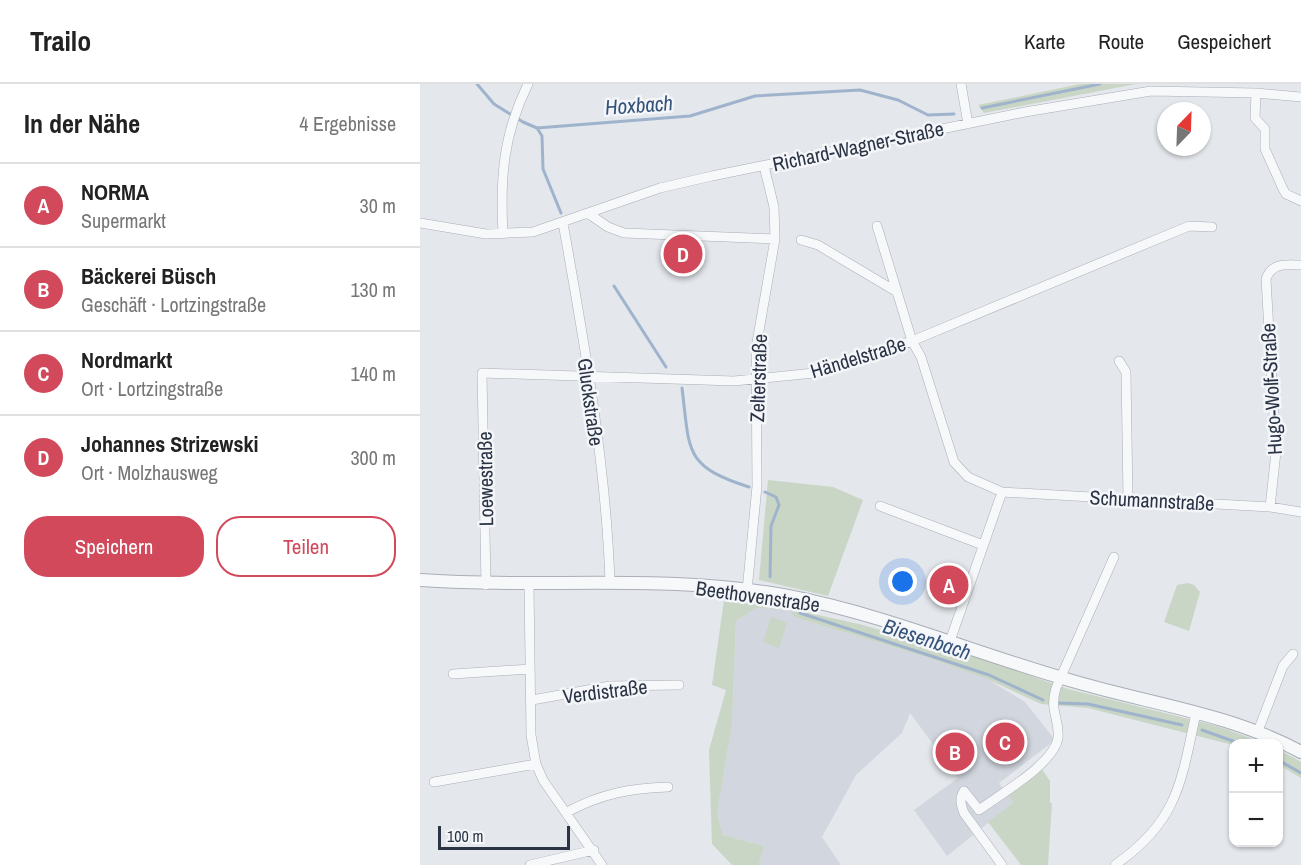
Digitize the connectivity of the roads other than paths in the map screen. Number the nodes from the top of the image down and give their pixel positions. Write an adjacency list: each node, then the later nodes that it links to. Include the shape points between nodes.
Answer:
1 (528, 84): 13 (street, via 511,123 502,178)
2 (962, 84): 5 (street)
3 (1256, 93): 4 (street, Richard-Wagner-Straße); 5 (street, Richard-Wagner-Straße, via 1151,91); 7 (street, via 1255,118 1265,129 1265,149 1284,192)
4 (1301, 97)
5 (968, 124): 6 (street, Richard-Wagner-Straße)
6 (764, 166): 8 (street, Richard-Wagner-Straße, via 660,188); 14 (street, Zelterstraße, via 774,207)
7 (1301, 201)
8 (589, 213): 10 (street, Richard-Wagner-Straße); 14 (street, via 624,233)
9 (421, 223): 13 (street, Richard-Wagner-Straße, via 468,233)
10 (563, 223): 13 (street, Richard-Wagner-Straße, via 533,232); 21 (street, Gluckstraße)
11 (877, 226): 17 (street)
12 (1212, 227): 18 (street, Händelstraße, via 1189,226)
13 (503, 234)
14 (775, 239): 22 (street, Zelterstraße, via 763,300)
15 (801, 240): 17 (street, via 818,245)
16 (1301, 265): 26 (street, Hugo-Wolf-Straße, via 1279,266 1269,271 1266,288 1276,452)
17 (897, 292): 18 (street)
18 (912, 341): 22 (street, Händelstraße, via 814,373); 23 (street, via 921,357 954,462 968,477)
19 (1119, 361): 24 (street, via 1126,372)
20 (482, 373): 21 (street, Händelstraße); 33 (street, Loewestraße)
21 (587, 375): 22 (street, Händelstraße); 31 (street, Gluckstraße, via 604,496)
22 (755, 381): 34 (street, Zelterstraße, via 758,486)
23 (1002, 492): 24 (street, Schumannstraße); 28 (street)
24 (1128, 499): 26 (street, Schumannstraße)
25 (880, 506): 28 (street)
26 (1270, 507): 27 (street, Schumannstraße)
27 (1301, 512)
28 (983, 545): 35 (street)
29 (1114, 557): 39 (street)
30 (420, 580): 33 (street, Beethovenstraße)
31 (610, 583): 32 (street, Beethovenstraße); 34 (street, Beethovenstraße)
32 (529, 584): 33 (street, Beethovenstraße); 37 (street)
33 (486, 585)
34 (747, 591): 35 (street, Beethovenstraße, via 842,608)
35 (950, 641): 39 (street, Beethovenstraße)
36 (1293, 654): 43 (street, via 1283,666)
37 (530, 669): 38 (street); 41 (street)
38 (453, 674)
39 (1060, 677): 42 (street, Beethovenstraße); 52 (street, via 1052,704 1058,734 1052,753 979,810 964,791 962,795 964,813)
40 (679, 686): 41 (street, Verdistraße, via 610,686)
41 (532, 700): 45 (street, via 531,735)
42 (1196, 712): 43 (street, Beethovenstraße); 53 (street, via 1183,776 1172,806 1144,842)
43 (1258, 731): 44 (street, Beethovenstraße)
44 (1301, 752)
45 (536, 764): 46 (street); 48 (street)
46 (434, 782)
47 (668, 787): 48 (street, via 623,789)
48 (567, 812): 49 (street)
49 (594, 850): 50 (street); 51 (street)
50 (530, 865)
51 (602, 865)
52 (1002, 865)
53 (1115, 865)

